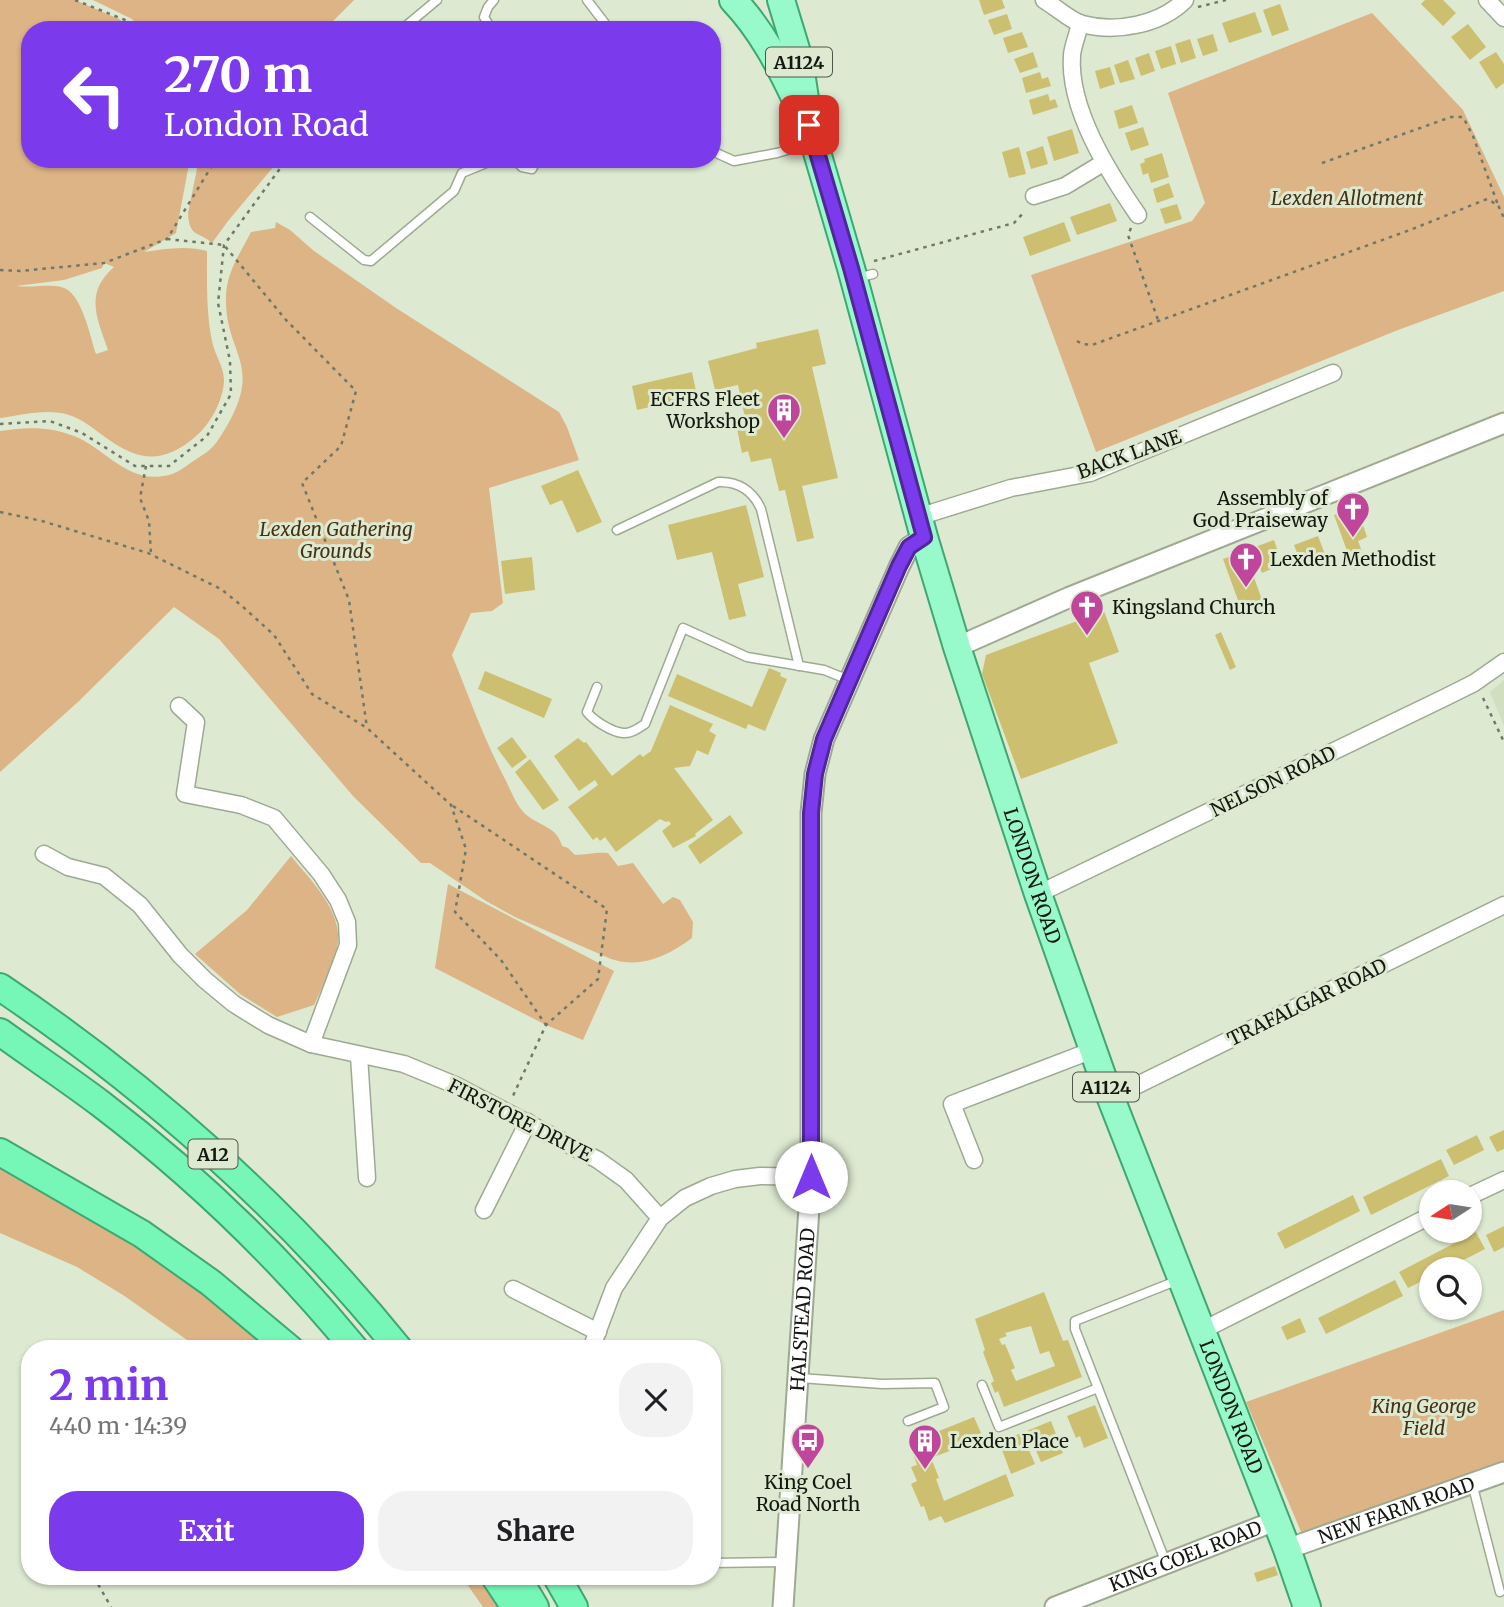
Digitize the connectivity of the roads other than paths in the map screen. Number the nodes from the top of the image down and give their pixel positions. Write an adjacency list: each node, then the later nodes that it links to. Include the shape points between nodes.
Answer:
1 (437, 0): 10 (lane)
2 (494, 0): 11 (lane, via 484,17)
3 (587, 0): 12 (lane)
4 (781, 0): 14 (main road, LONDON ROAD / A1124, via 799,59)
5 (1044, 0): 13 (street)
6 (1185, 0): 13 (street, via 1175,11 1142,23)
7 (1487, 0): 9 (street)
8 (745, 3): 14 (main road, LONDON ROAD / A1124)
9 (1504, 18)
10 (412, 21)
11 (486, 21)
12 (603, 21)
13 (1080, 23): 16 (street, via 1072,54 1073,78)
14 (811, 134): 15 (lane, via 777,153 734,161); 23 (main road, LONDON ROAD / A1124, via 859,273)
15 (721, 156)
16 (1103, 163): 18 (street, via 1065,186); 19 (street)
17 (474, 168): 20 (lane, via 462,173 454,191 371,261)
18 (1034, 196)
19 (1138, 215)
20 (310, 217)
21 (1333, 373): 23 (street, BACK LANE, via 1090,472 1011,488)
22 (1504, 422): 25 (street)
23 (921, 527): 25 (main road, LONDON ROAD / A1124); 28 (street, HALSTEAD ROAD)
24 (617, 530): 27 (lane, via 711,485 733,483 749,491 761,509)
25 (957, 647): 32 (main road, LONDON ROAD / A1124)
26 (1504, 662): 32 (street, NELSON ROAD, via 1474,683)
27 (799, 666): 28 (lane); 29 (lane, via 747,657 683,628 645,724 624,733 593,720 587,712)
28 (849, 680): 43 (street, HALSTEAD ROAD, via 824,739 811,813)
29 (597, 687)
30 (179, 706): 36 (street, via 197,722 185,794 241,805 274,818 321,874 347,922 348,945)
31 (44, 854): 36 (street, FIRSTORE DRIVE, via 68,867 104,876 140,905 180,955 234,1004)
32 (1038, 894): 37 (main road, LONDON ROAD / A1124)
33 (1504, 905): 39 (street, TRAFALGAR ROAD)
34 (0, 987): 56 (highway, A12, via 128,1083 226,1166 337,1277)
35 (0, 1032): 55 (highway, A12, via 101,1104 197,1184 309,1295)
36 (311, 1044): 38 (street, FIRSTORE DRIVE)
37 (1093, 1050): 39 (main road, LONDON ROAD / A1124); 42 (street, via 952,1104)
38 (359, 1056): 40 (street, FIRSTORE DRIVE, via 404,1064); 44 (street)
39 (1111, 1098): 50 (main road, LONDON ROAD / A1124)
40 (528, 1122): 47 (street); 48 (street, FIRSTORE DRIVE, via 626,1180)
41 (0, 1152): 54 (highway, via 142,1234)
42 (974, 1160)
43 (811, 1177): 48 (street, via 735,1179 684,1198); 58 (street, HALSTEAD ROAD)
44 (367, 1178)
45 (1504, 1180): 46 (street)
46 (1482, 1190)
47 (484, 1210)
48 (660, 1218): 53 (street, via 614,1288)
49 (1419, 1222): 52 (street)
50 (1181, 1279): 52 (main road, LONDON ROAD / A1124); 60 (lane, via 1075,1321)
51 (513, 1289): 53 (street)
52 (1201, 1331): 64 (main road, LONDON ROAD / A1124)
53 (598, 1332): 57 (street)
54 (279, 1340)
55 (347, 1340)
56 (391, 1340)
57 (595, 1340)
58 (800, 1378): 61 (lane, via 935,1383 944,1407); 66 (street, HALSTEAD ROAD)
59 (982, 1385): 60 (lane, via 999,1427)
60 (1098, 1388): 68 (lane)
61 (908, 1421)
62 (1504, 1472): 63 (street, NEW FARM ROAD)
63 (1472, 1483): 65 (street, NEW FARM ROAD); 72 (lane)
64 (1275, 1521): 65 (main road, LONDON ROAD / A1124); 68 (street, KING COEL ROAD)
65 (1287, 1549): 78 (main road, LONDON ROAD / A1124)
66 (786, 1562): 67 (lane); 76 (street, HALSTEAD ROAD)
67 (721, 1563)
68 (1166, 1563): 77 (street, KING COEL ROAD)
69 (500, 1585): 73 (highway)
70 (522, 1585): 74 (highway)
71 (562, 1585): 75 (highway)
72 (1500, 1592)
73 (514, 1607)
74 (535, 1607)
75 (574, 1607)
76 (783, 1607)
77 (1055, 1607)
78 (1307, 1607)

